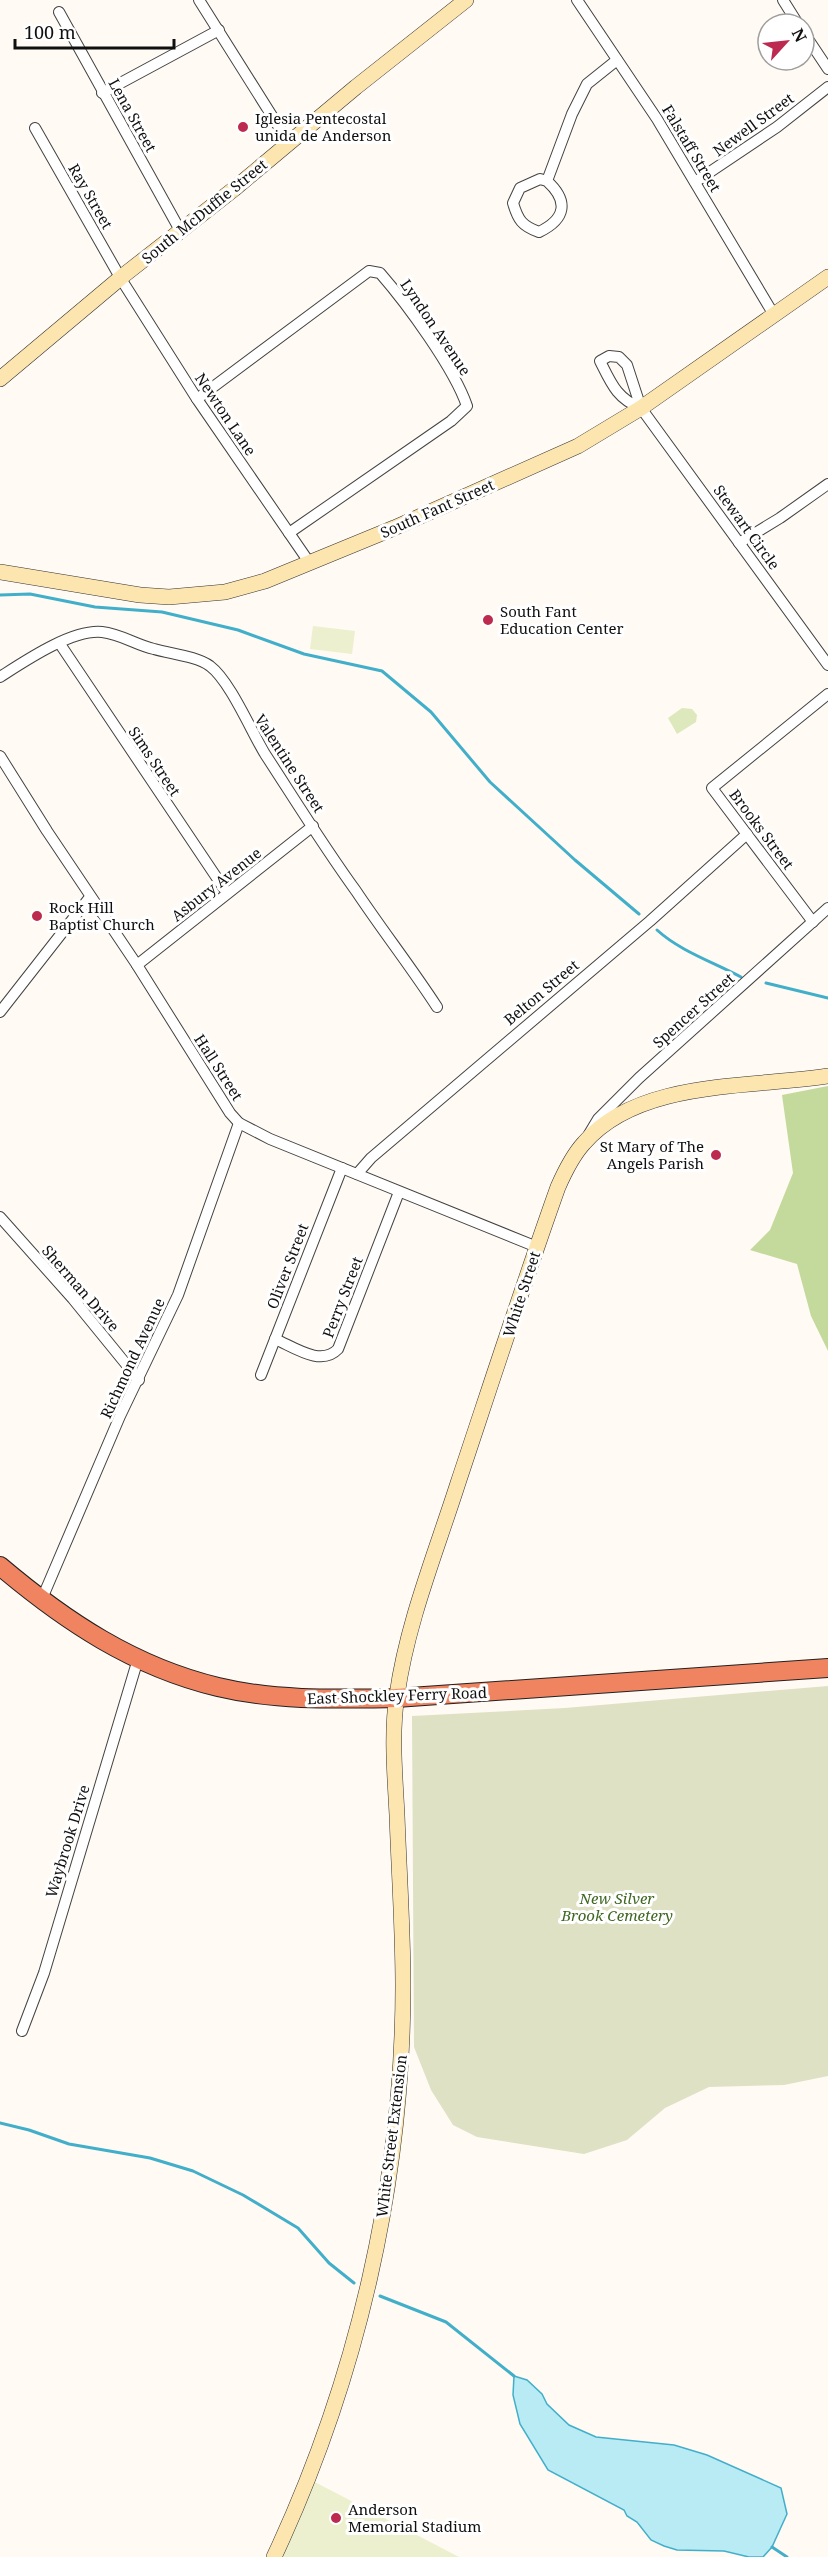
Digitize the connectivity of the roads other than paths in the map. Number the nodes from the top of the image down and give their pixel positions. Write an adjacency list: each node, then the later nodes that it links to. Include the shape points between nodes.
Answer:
1 (200, 0): 5 (street)
2 (466, 0): 12 (street, South McDuffie Street)
3 (577, 0): 7 (street, Falstaff Street)
4 (59, 12): 10 (street, Lena Street)
5 (219, 30): 10 (street); 12 (street)
6 (816, 49): 8 (street)
7 (617, 60): 13 (street, via 587,84); 14 (street, Falstaff Street)
8 (826, 63)
9 (828, 87): 14 (street, Newell Street)
10 (102, 93): 15 (street, Lena Street)
11 (35, 128): 17 (street, Ray Street)
12 (289, 143): 15 (street, South McDuffie Street)
13 (547, 181): 13 (street, via 561,200 562,212 553,225 539,232 519,222 513,203 520,188 540,179)
14 (695, 182): 18 (street, Falstaff Street)
15 (181, 232): 17 (street, South McDuffie Street)
16 (828, 277): 18 (street, South Fant Street)
17 (121, 279): 19 (street, South McDuffie Street); 20 (street, Newton Lane)
18 (774, 315): 21 (street, South Fant Street)
19 (0, 379)
20 (197, 399): 23 (street, Newton Lane); 23 (street, Lyndon Avenue, via 369,271 380,273 424,333 467,406)
21 (641, 408): 21 (street, Stewart Circle, via 627,365 619,357 609,356 600,361 625,402); 24 (street, Stewart Circle); 25 (street, South Fant Street, via 578,446)
22 (828, 484): 24 (street)
23 (289, 533): 25 (street, Newton Lane)
24 (739, 543): 28 (street, Stewart Circle)
25 (309, 562): 26 (street, South Fant Street, via 238,589 183,597 141,595)
26 (0, 572)
27 (60, 644): 29 (street, Valentine Street); 32 (street, Valentine Street, via 77,635 102,632 210,666 223,679 250,729); 34 (street, Sims Street)
28 (828, 664)
29 (0, 677)
30 (828, 694): 33 (street, Brooks Street, via 712,788)
31 (0, 756): 35 (street, Hall Street)
32 (313, 826): 34 (street, Asbury Avenue); 39 (street, Valentine Street)
33 (747, 834): 37 (street, Brooks Street); 45 (street, Belton Street, via 370,1158)
34 (227, 893): 38 (street, Asbury Avenue)
35 (90, 897): 38 (street, Hall Street); 40 (street)
36 (828, 908): 37 (street, Spencer Street)
37 (813, 922): 43 (street, Spencer Street, via 613,1102)
38 (137, 965): 42 (street, Hall Street)
39 (437, 1006)
40 (0, 1012)
41 (828, 1076): 43 (street, White Street, via 679,1094 620,1115)
42 (239, 1123): 44 (street, Hall Street); 51 (street, Richmond Avenue, via 178,1295)
43 (584, 1142): 48 (street, White Street, via 564,1173)
44 (342, 1168): 45 (street, Hall Street); 49 (street, Oliver Street)
45 (357, 1174): 46 (street, Hall Street)
46 (399, 1192): 48 (street, Hall Street); 49 (street, Perry Street, via 338,1349 319,1358)
47 (0, 1217): 51 (street, Sherman Drive)
48 (537, 1247): 56 (street, White Street, via 411,1631)
49 (275, 1339): 50 (street, Oliver Street)
50 (261, 1375)
51 (139, 1380): 53 (street, Richmond Avenue)
52 (0, 1566): 53 (highway, East Shockley Ferry Road)
53 (41, 1601): 54 (highway, East Shockley Ferry Road, via 96,1638)
54 (138, 1659): 56 (highway, East Shockley Ferry Road, via 202,1683 254,1693 330,1699); 57 (street, Waybrook Drive, via 44,1973)
55 (828, 1668): 56 (highway, East Shockley Ferry Road)
56 (396, 1698): 58 (street, White Street Extension, via 403,1986 399,2085 390,2160 367,2288 342,2383 309,2479)
57 (22, 2031)
58 (274, 2557)

